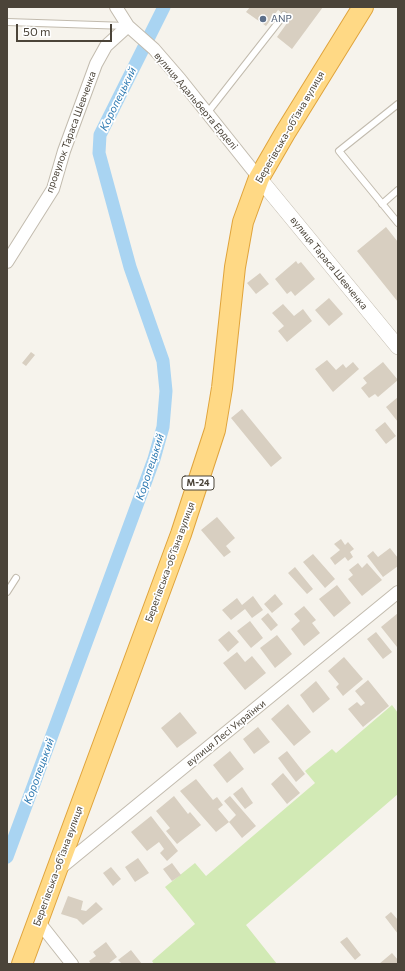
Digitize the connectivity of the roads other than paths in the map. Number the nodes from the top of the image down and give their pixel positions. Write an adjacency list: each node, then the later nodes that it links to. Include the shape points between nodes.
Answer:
1 (116, 7): 5 (street, вулиця Адальберта Ерделі)
2 (363, 7): 8 (highway, Берегівська-обʼїзна вулиця / М-24)
3 (284, 15): 7 (lane)
4 (7, 22): 5 (lane)
5 (132, 29): 7 (street, вулиця Адальберта Ерделі, via 154,49); 12 (street, провулок Тараса Шевченка, via 106,46 96,64 53,189)
6 (398, 104): 10 (lane, via 339,151)
7 (208, 112): 8 (street, вулиця Адальберта Ерделі)
8 (259, 178): 13 (street, вулиця Тараса Шевченка); 17 (highway, Берегівська-обʼїзна вулиця / М-24, via 243,222 235,267 222,388 214,430 181,534)
9 (398, 190): 10 (lane)
10 (382, 204): 11 (lane)
11 (398, 223)
12 (7, 262)
13 (398, 347)
14 (16, 578): 15 (lane)
15 (7, 592)
16 (398, 592): 17 (street, вулиця Лесі Українки)
17 (54, 874): 18 (highway, Берегівська-обʼїзна вулиця / М-24)
18 (38, 921): 19 (highway, Берегівська-обʼїзна вулиця / М-24); 20 (street)
19 (22, 964)
20 (72, 964)

